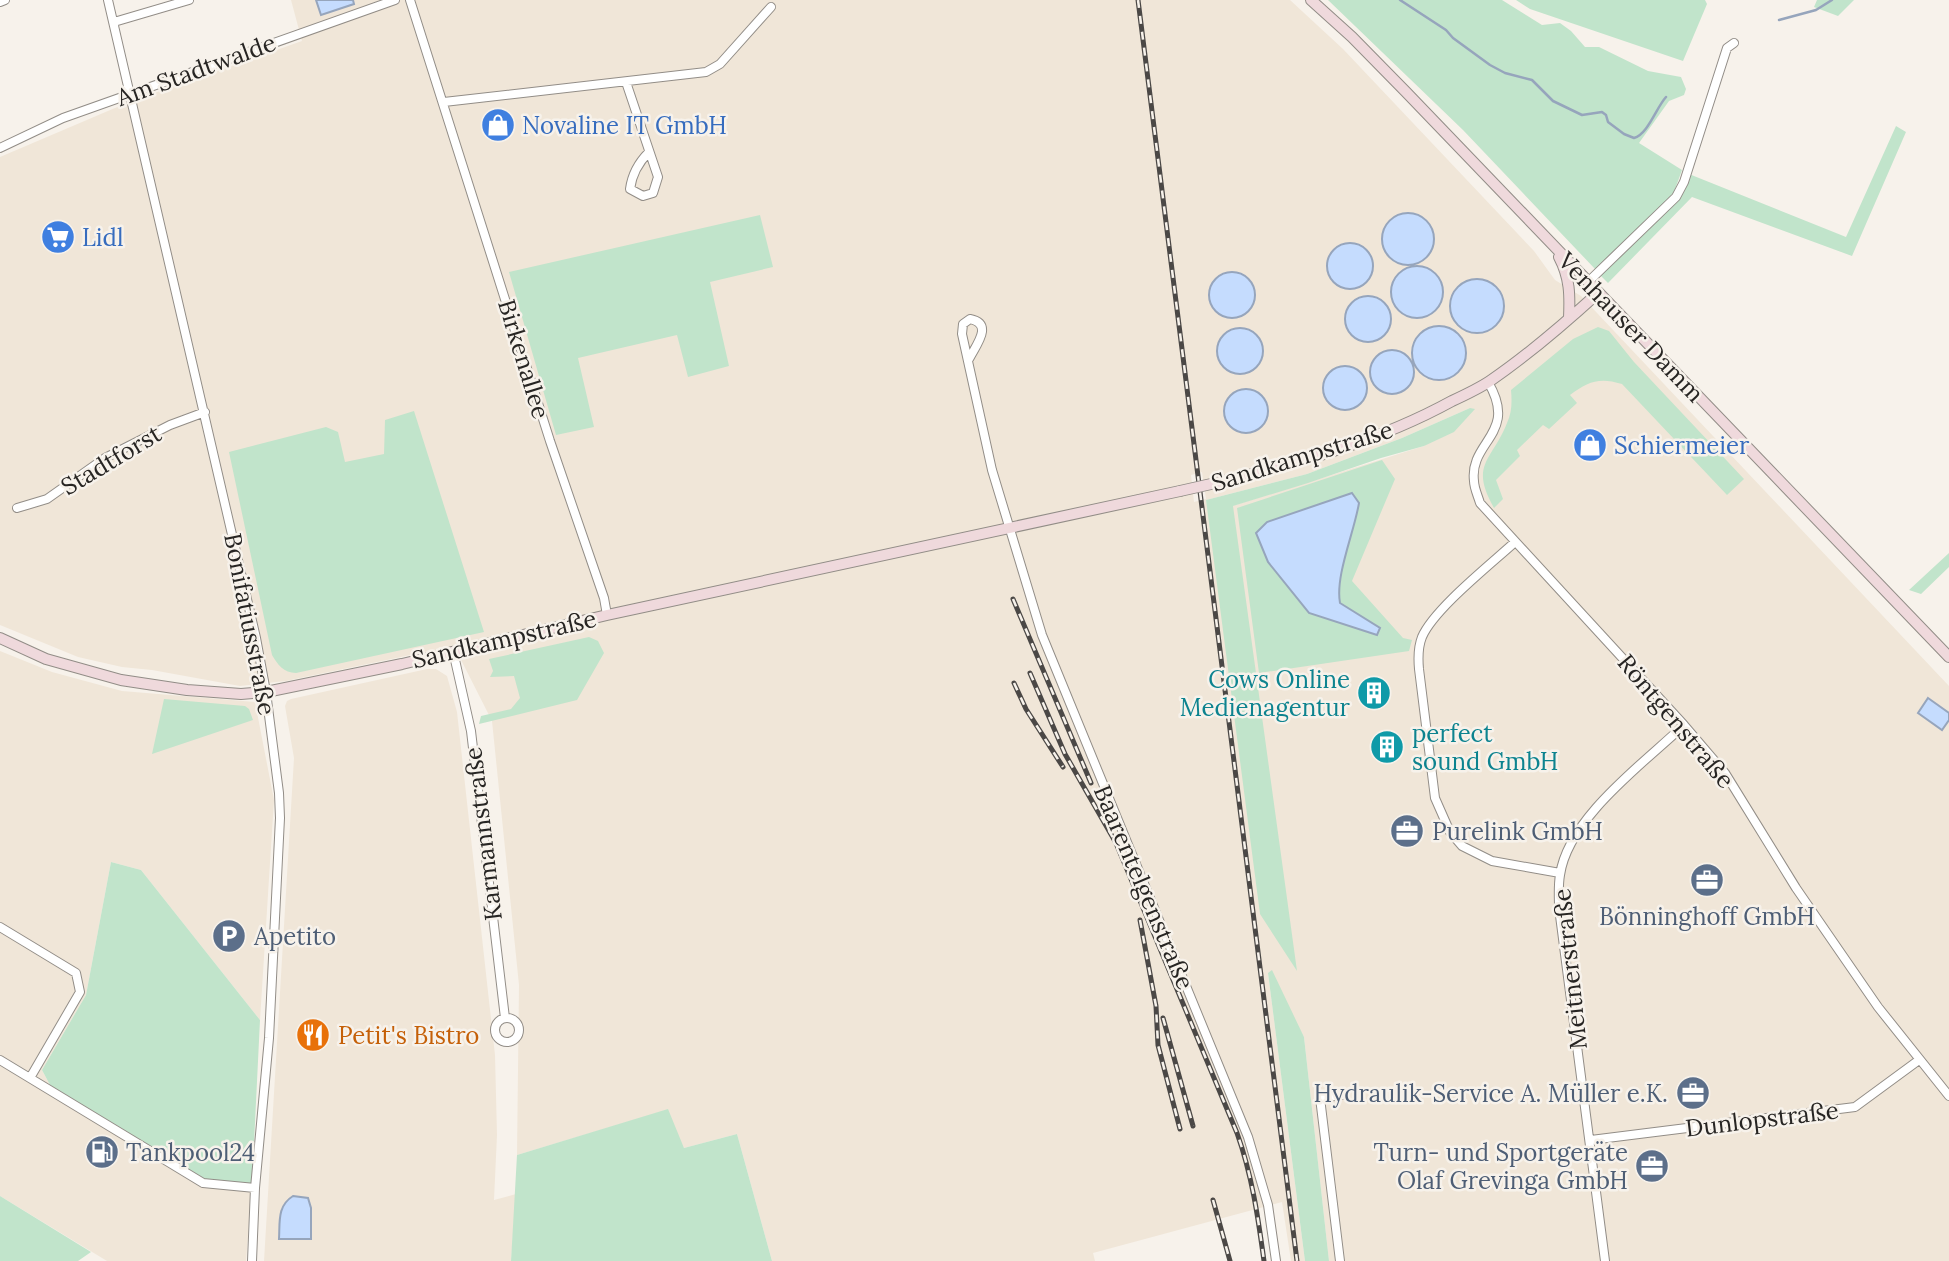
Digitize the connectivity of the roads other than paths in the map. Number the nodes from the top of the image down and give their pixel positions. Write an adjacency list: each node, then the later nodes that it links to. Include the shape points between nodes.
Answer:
1 (5, 0): 7 (street)
2 (108, 0): 9 (street, Bonifatiusstraße)
3 (189, 0): 9 (street)
4 (395, 0): 12 (street, Am Stadtwalde)
5 (410, 0): 13 (street, Birkenallee)
6 (1311, 0): 16 (street, Venhauser Damm)
7 (0, 2)
8 (771, 7): 11 (street, via 720,64 706,72)
9 (114, 22): 12 (street, Bonifatiusstraße)
10 (1734, 43): 17 (street, via 1727,48 1676,197)
11 (626, 82): 13 (street); 15 (street)
12 (130, 93): 14 (street, Am Stadtwalde); 22 (street, Bonifatiusstraße)
13 (444, 102): 26 (street, Birkenallee)
14 (0, 148)
15 (649, 152): 15 (street, via 658,177 653,192 643,195 631,188 632,180)
16 (1539, 231): 17 (street, Venhauser Damm); 19 (street, via 1567,271)
17 (1588, 282): 18 (street, Venhauser Damm)
18 (1598, 293): 19 (street, Sandkampstraße); 29 (street, Venhauser Damm)
19 (1569, 318): 21 (street, Sandkampstraße)
20 (969, 359): 24 (street, via 992,470)
21 (1488, 382): 24 (street, Sandkampstraße, bridge, via 1375,438 1295,463); 25 (street, Röntgenstraße, via 1500,416 1476,463 1473,480 1480,503)
22 (205, 412): 23 (street, Stadtforst, via 105,458 47,499); 30 (street, Bonifatiusstraße)
23 (16, 508)
24 (1010, 529): 26 (street, Sandkampstraße); 43 (street, Baarentelgenstraße, via 1067,700 1248,1137 1264,1186)
25 (1515, 542): 31 (street, Röntgenstraße); 32 (street, via 1442,609 1423,636 1418,656 1434,798 1462,846 1492,861)
26 (607, 615): 28 (street, Sandkampstraße)
27 (0, 638): 30 (street, Sandkampstraße, via 46,659 121,680 187,690)
28 (453, 651): 30 (street, Sandkampstraße); 34 (street, Karmannstraße, via 473,745)
29 (1949, 657)
30 (266, 692): 41 (street, Bonifatiusstraße, via 279,793 280,850)
31 (1684, 724): 32 (street, Meitnerstraße, via 1592,812 1573,839); 36 (street, Röntgenstraße, via 1725,774 1796,888)
32 (1560, 873): 40 (street, Meitnerstraße, via 1559,908)
33 (0, 928): 37 (street, via 76,973 79,992)
34 (505, 1018)
35 (0, 1060): 37 (street)
36 (1919, 1060): 39 (street, Röntgenstraße); 40 (street, Dunlopstraße, via 1855,1107)
37 (30, 1078): 41 (street, via 204,1183)
38 (1342, 1095): 44 (street, via 1320,1098)
39 (1949, 1096)
40 (1591, 1140): 45 (street, Meitnerstraße)
41 (256, 1188): 42 (street, Bonifatiusstraße)
42 (252, 1261)
43 (1276, 1261)
44 (1340, 1261)
45 (1605, 1261)

